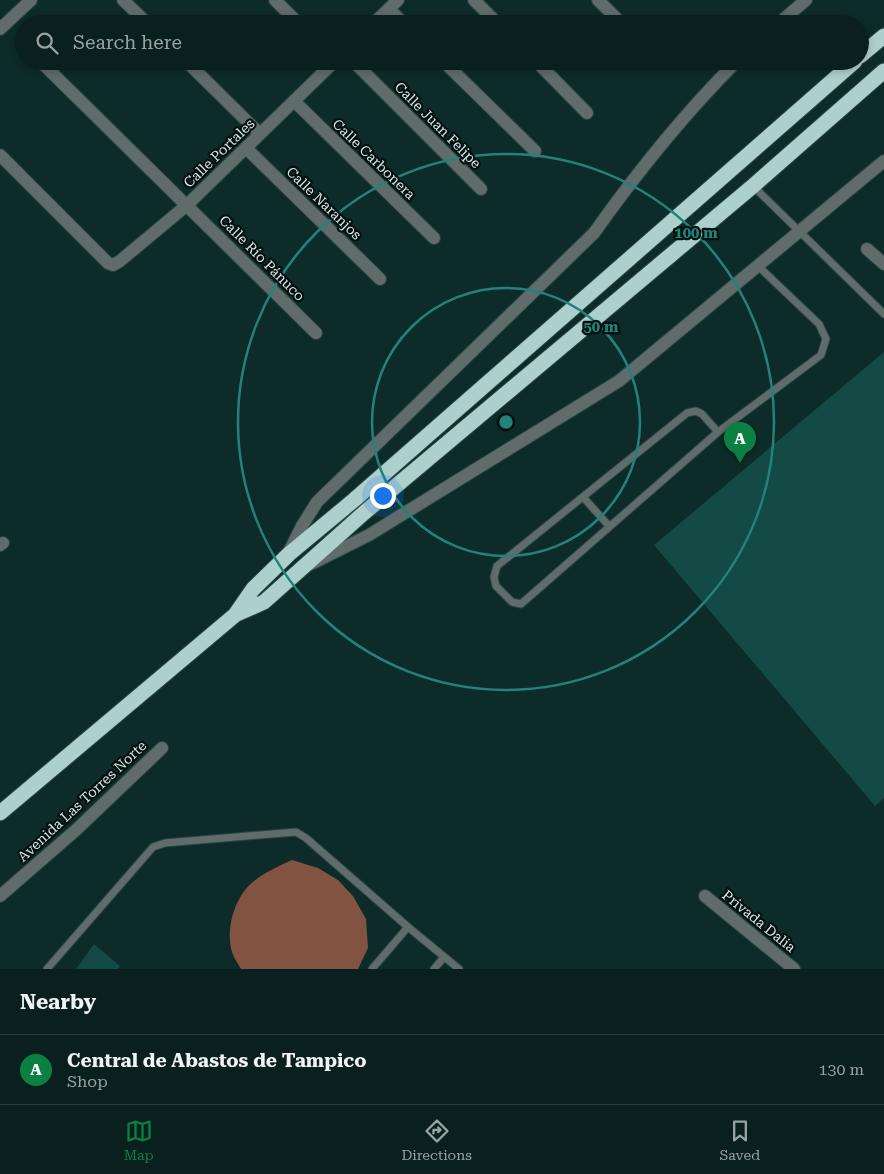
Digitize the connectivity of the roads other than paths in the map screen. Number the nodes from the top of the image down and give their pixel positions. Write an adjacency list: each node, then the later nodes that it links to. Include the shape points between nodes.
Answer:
1 (31, 0): 15 (street)
2 (123, 0): 8 (street)
3 (276, 0): 9 (street)
4 (474, 0): 12 (street)
5 (598, 0): 13 (street)
6 (806, 0): 14 (street)
7 (393, 4): 10 (street); 11 (street)
8 (139, 15)
9 (290, 15)
10 (383, 15)
11 (399, 15)
12 (489, 15)
13 (613, 15)
14 (788, 15)
15 (0, 29)
16 (884, 36): 17 (highway)
17 (869, 48)
18 (49, 70): 36 (street, Calle Río Pánuco)
19 (195, 70): 29 (street)
20 (326, 70): 27 (street, Calle Portales)
21 (362, 70): 35 (street, Calle Juan Felipe)
22 (452, 70): 31 (street)
23 (545, 70): 28 (street)
24 (728, 70): 48 (street, via 631,180 594,233 317,502)
25 (845, 70): 48 (highway)
26 (884, 71): 34 (highway)
27 (294, 101): 29 (street, Calle Portales); 38 (street, Calle Carbonera)
28 (587, 112)
29 (260, 134): 30 (street, Calle Portales)
30 (246, 148): 36 (street, Calle Portales); 42 (street, Calle Naranjos)
31 (535, 151)
32 (0, 155): 36 (street, Calle Portales, via 113,265)
33 (884, 161): 37 (street)
34 (753, 186): 37 (lane); 49 (highway, via 379,499)
35 (481, 189)
36 (187, 205): 44 (street, Calle Río Pánuco)
37 (800, 231): 41 (street); 43 (lane)
38 (434, 238)
39 (868, 250): 40 (street)
40 (884, 264)
41 (758, 266): 45 (lane, via 819,324 826,340 821,355); 49 (street, via 619,381 370,535)
42 (380, 279)
43 (884, 314)
44 (316, 333)
45 (718, 432): 46 (lane, via 702,414 696,411 687,413); 47 (lane)
46 (583, 497): 47 (lane); 47 (lane, via 497,566 496,586 512,602 521,604)
47 (609, 526)
48 (289, 554): 50 (highway, via 253,589)
49 (302, 568): 50 (highway, via 264,602)
50 (235, 614): 52 (highway)
51 (162, 748): 53 (street, Avenida Las Torres Norte, via 76,830)
52 (0, 813)
53 (0, 896)
54 (705, 896): 61 (street, Privada Dalia)
55 (408, 927): 56 (lane); 57 (lane, via 296,832 166,843 153,847); 58 (lane)
56 (444, 957): 59 (lane); 60 (lane)
57 (47, 969)
58 (372, 969)
59 (434, 969)
60 (459, 969)
61 (794, 969)

